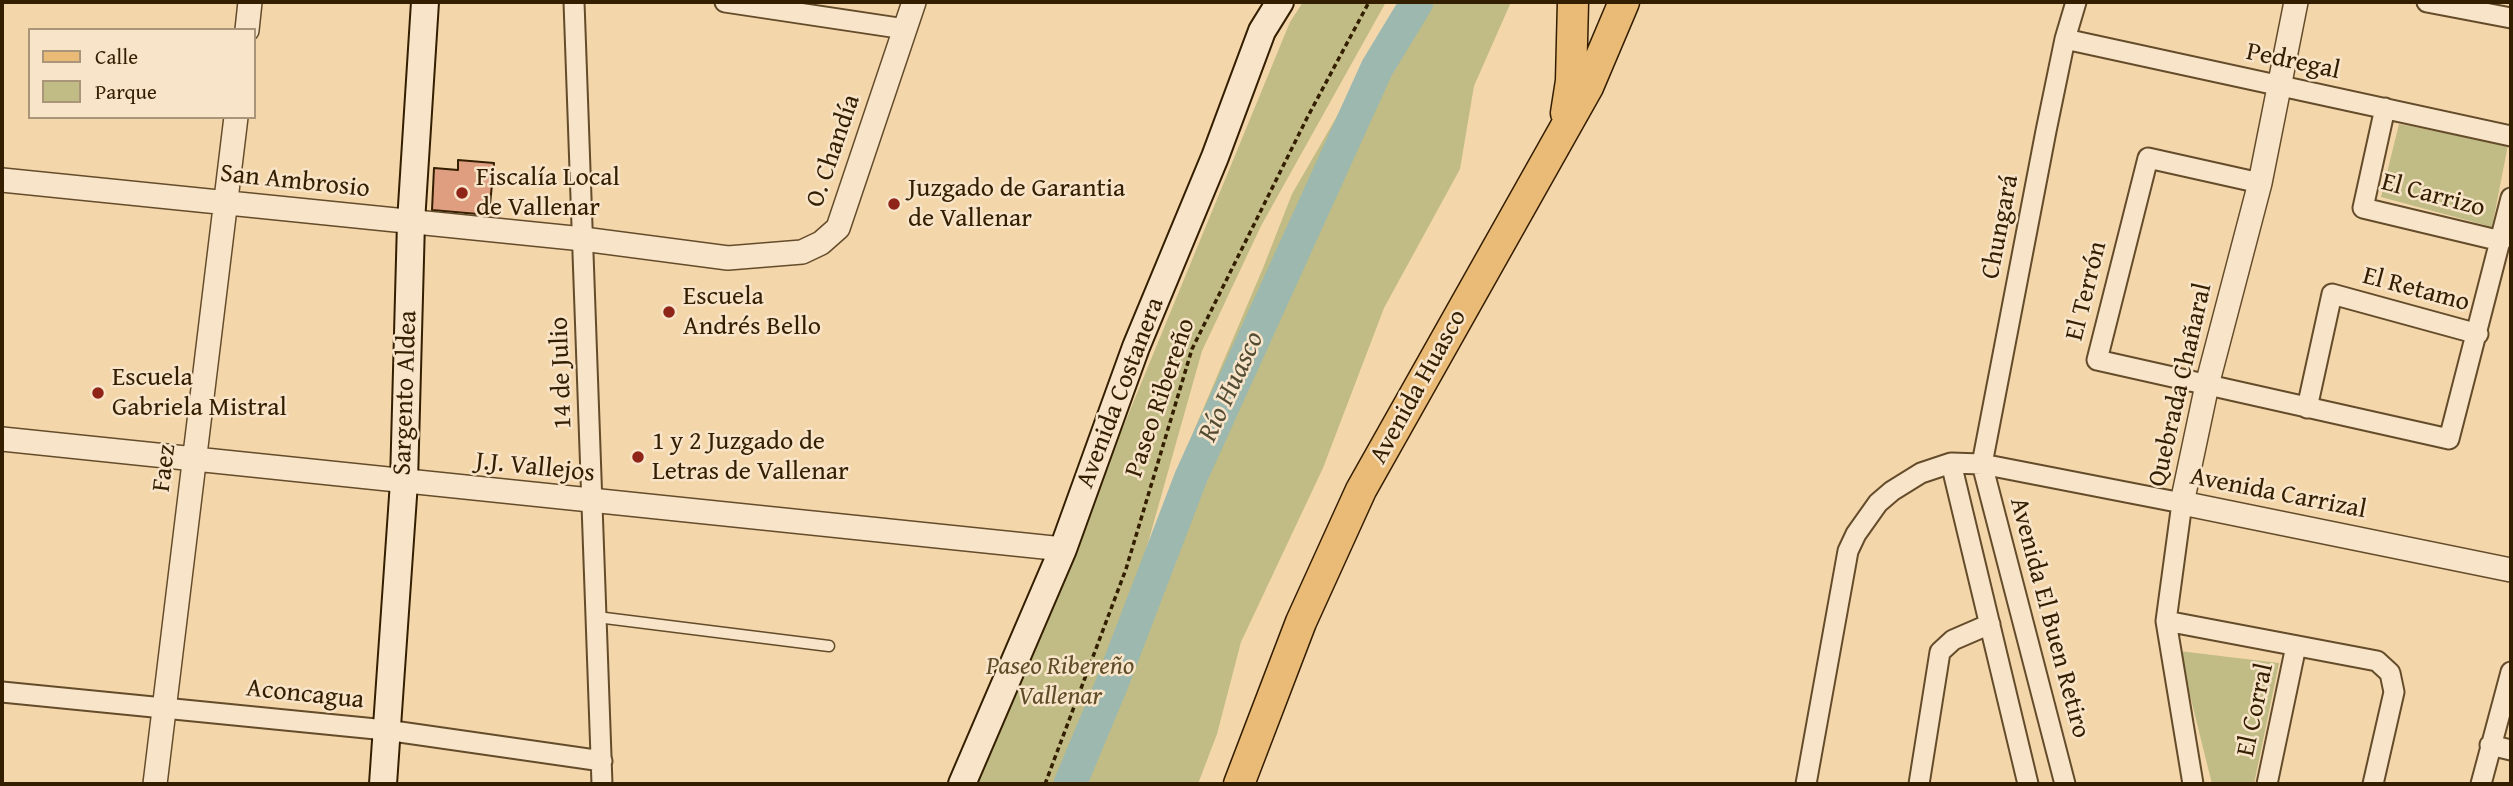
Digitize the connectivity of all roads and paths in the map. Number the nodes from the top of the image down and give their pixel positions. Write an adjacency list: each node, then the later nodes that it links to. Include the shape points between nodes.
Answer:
1 (250, 2): 16 (street)
2 (425, 2): 28 (main road, Sargento Aldea)
3 (574, 2): 29 (street, 14 de Julio)
4 (725, 2): 17 (street)
5 (914, 2): 17 (street, O. Chandía)
6 (1280, 2): 41 (main road, Avenida Costanera, via 1262,31 1136,347)
7 (1369, 2): 59 (path, Paseo Ribereño, via 1192,349 1126,569)
8 (1573, 2): 22 (main road, via 1571,81)
9 (1581, 2): 13 (main road, via 1605,13)
10 (2076, 2): 18 (street, Chungará)
11 (2296, 2): 19 (street, Quebrada Chañaral)
12 (2427, 2): 14 (street)
13 (1622, 6): 22 (main road, Avenida Huasco, via 1595,74)
14 (2481, 7): 15 (street)
15 (2511, 18)
16 (247, 28)
17 (905, 29): 29 (street, O. Chandía, via 838,228 821,243 802,252 728,258)
18 (2065, 39): 19 (street, Pedregal); 37 (street, Chungará)
19 (2280, 87): 20 (street, Pedregal); 25 (street, Quebrada Chañaral)
20 (2385, 108): 23 (street, Pedregal); 30 (street, El Carrizo, via 2363,208)
21 (236, 119): 27 (street, Faez)
22 (1562, 131): 60 (main road, Avenida Huasco, via 1361,490 1301,622)
23 (2511, 136)
24 (2, 180): 27 (street, San Ambrosio)
25 (2260, 183): 32 (street, Quebrada Chañaral); 32 (street, El Terrón, via 2148,158 2144,172 2096,360)
26 (2511, 198): 30 (street)
27 (226, 203): 28 (street, San Ambrosio); 35 (street, Faez)
28 (411, 222): 29 (street, San Ambrosio); 38 (main road, Sargento Aldea)
29 (583, 239): 39 (street, 14 de Julio)
30 (2501, 241): 31 (street)
31 (2477, 334): 33 (street, El Terrón, via 2449,439); 33 (street, El Retamo, via 2332,294)
32 (2207, 385): 33 (street, El Terrón); 40 (street, Quebrada Chañaral)
33 (2307, 408)
34 (2, 439): 35 (street, J.J. Vallejos)
35 (194, 459): 38 (street, J.J. Vallejos); 50 (street, Faez)
36 (1951, 463): 37 (street, Avenida Carrizal); 45 (street); 61 (street, via 1921,473 1892,491 1878,503 1848,551)
37 (1982, 464): 40 (street, Avenida Carrizal); 64 (street, Avenida El Buen Retiro)
38 (404, 482): 39 (street, J.J. Vallejos); 51 (main road, Sargento Aldea)
39 (593, 502): 41 (street, J.J. Vallejos); 43 (street, 14 de Julio)
40 (2182, 503): 42 (street, Avenida Carrizal); 44 (street, Quebrada Chañaral)
41 (1063, 549): 58 (main road, Avenida Costanera)
42 (2511, 570)
43 (597, 617): 46 (lane); 54 (street, 14 de Julio)
44 (2166, 621): 47 (street); 65 (street, Quebrada Chañaral)
45 (1990, 624): 62 (street, via 1953,640 1940,652); 63 (street)
46 (830, 646)
47 (2296, 646): 66 (street, El Corral); 67 (street, via 2378,660 2390,673 2394,692)
48 (2511, 672): 52 (street)
49 (2, 692): 50 (street, Aconcagua)
50 (164, 707): 51 (street, Aconcagua); 55 (street, Faez)
51 (386, 730): 54 (street, Aconcagua); 56 (main road, Sargento Aldea)
52 (2490, 745): 53 (street); 68 (street)
53 (2511, 750)
54 (603, 761): 57 (street, 14 de Julio)
55 (155, 784)
56 (383, 784)
57 (602, 784)
58 (962, 784)
59 (1045, 784)
60 (1239, 784)
61 (1806, 784)
62 (1919, 784)
63 (2028, 784)
64 (2065, 784)
65 (2193, 784)
66 (2267, 784)
67 (2373, 784)
68 (2481, 784)

